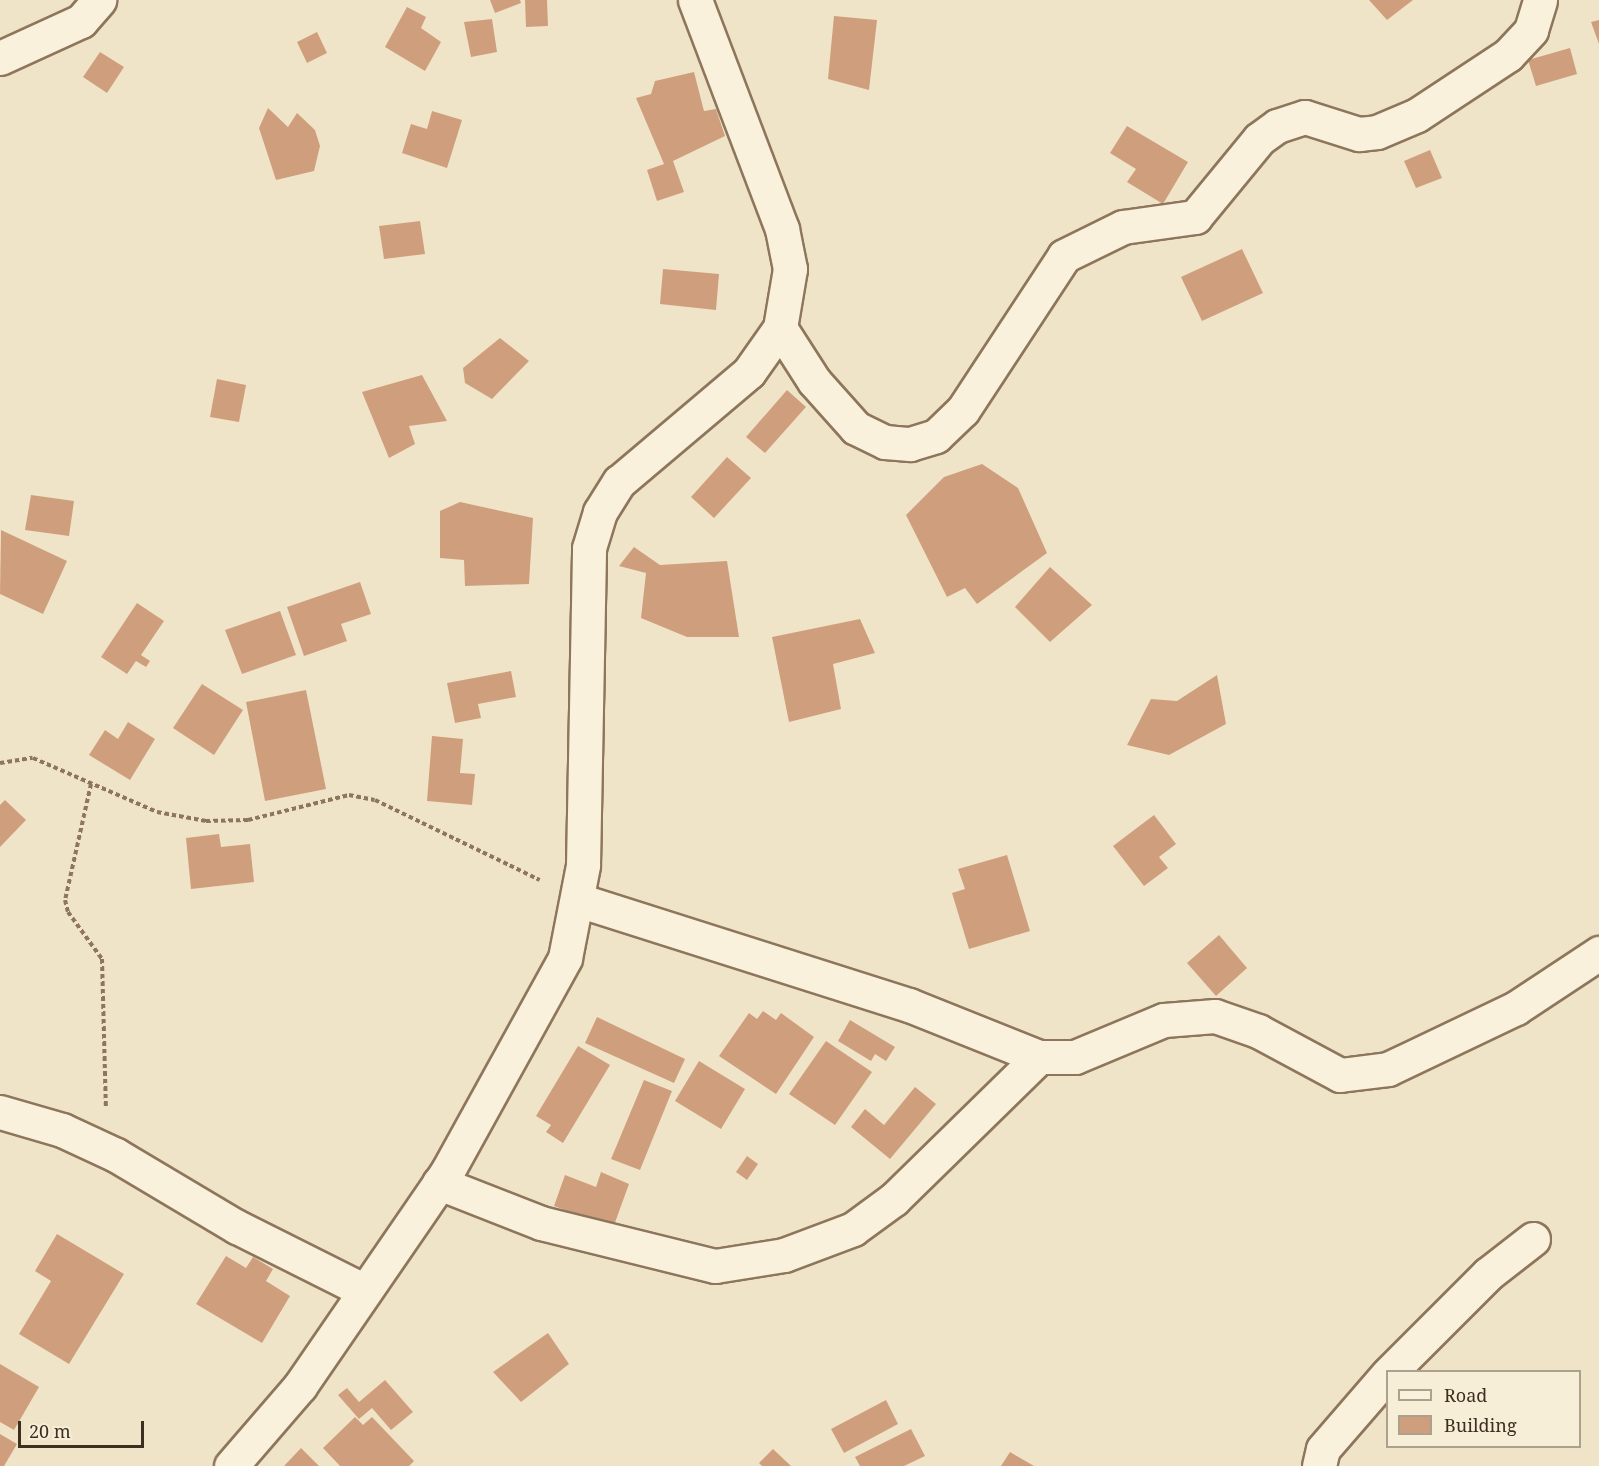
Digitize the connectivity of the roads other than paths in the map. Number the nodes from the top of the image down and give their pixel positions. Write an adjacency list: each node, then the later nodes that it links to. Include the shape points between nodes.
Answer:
1 (99, 0): 4 (street, via 71,27)
2 (695, 0): 5 (street, via 782,229 790,269)
3 (1540, 0): 5 (street, via 1532,30 1508,56 1417,115 1377,132 1359,134 1305,117 1277,126 1259,139 1195,217 1123,227 1064,256 963,410 936,436 902,443 856,428 814,381)
4 (0, 58)
5 (780, 328): 6 (street, via 749,372 620,482 600,512 589,548 585,822)
6 (578, 900): 8 (street, via 909,1005); 10 (street, via 565,958 542,1008)
7 (1599, 953): 8 (street, via 1516,1008 1388,1069 1340,1075 1258,1031 1215,1016 1164,1020 1075,1057)
8 (1039, 1058): 10 (street, via 894,1199 852,1229 784,1255 715,1266 541,1223)
9 (0, 1112): 12 (street, via 62,1130 117,1155 237,1227)
10 (439, 1183): 12 (street)
11 (1533, 1239): 13 (street, via 1488,1274)
12 (363, 1290): 15 (street, via 300,1386)
13 (1392, 1370)
14 (1386, 1376): 16 (street, via 1323,1449)
15 (231, 1466)
16 (1319, 1466)

